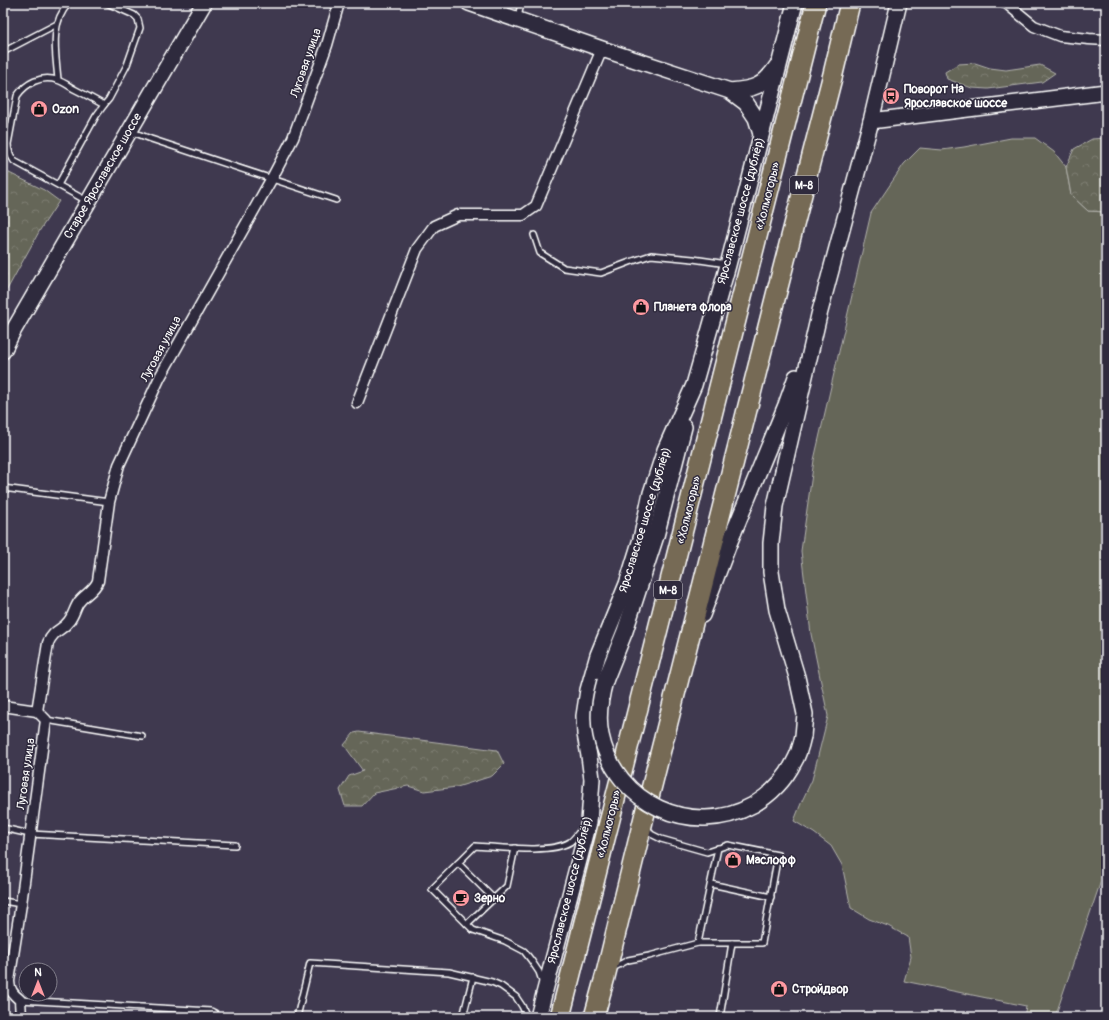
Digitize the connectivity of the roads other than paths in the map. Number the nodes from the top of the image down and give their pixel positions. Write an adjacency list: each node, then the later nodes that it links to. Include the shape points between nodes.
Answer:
1 (69, 3): 13 (lane)
2 (107, 3): 21 (lane, via 138,19 140,28 127,65)
3 (204, 3): 23 (street, Старое Ярославское шоссе)
4 (339, 3): 25 (street, Луговая улица, via 293,138)
5 (469, 3): 12 (street)
6 (521, 3): 12 (lane)
7 (795, 3): 17 (street, Ярославское шоссе (дублёр))
8 (816, 3): 70 (highway, «Холмогоры» / М-8)
9 (850, 3): 37 (highway, М-8)
10 (899, 3): 22 (street)
11 (1006, 3): 14 (street, via 1034,26 1060,36)
12 (518, 20): 15 (street)
13 (57, 24): 16 (lane); 18 (lane)
14 (1106, 40)
15 (602, 49): 19 (street); 34 (street, via 536,206 523,216 458,215 434,226 417,249)
16 (3, 52)
17 (780, 62): 19 (street, via 770,77 759,85 745,90); 24 (street, Ярославское шоссе (дублёр))
18 (58, 80): 21 (lane); 26 (lane, via 36,80 28,84 17,96 8,150 14,161)
19 (730, 91): 24 (street, via 746,103 756,118)
20 (1106, 92): 22 (street)
21 (104, 105): 26 (lane)
22 (871, 121): 31 (street)
23 (129, 130): 25 (lane); 28 (street, Старое Ярославское шоссе)
24 (762, 134): 30 (street, Ярославское шоссе (дублёр))
25 (272, 178): 27 (lane); 36 (street, Луговая улица, via 160,377 119,465)
26 (58, 185): 28 (lane)
27 (336, 200)
28 (88, 202): 32 (street, Старое Ярославское шоссе, via 10,333)
29 (534, 235): 30 (lane, via 540,253 564,268 600,273 651,255)
30 (728, 264): 33 (street, Ярославское шоссе (дублёр))
31 (819, 315): 33 (street, bridge, via 775,506 770,543 771,572 778,610 805,714 804,736 788,773 770,793 747,808 708,818 668,812 634,792 609,760 599,721 601,694 625,632 656,536); 37 (street)
32 (3, 351)
33 (694, 385): 43 (street, Ярославское шоссе (дублёр), via 665,450 627,584 598,655 588,690 584,716 592,779)
34 (357, 403)
35 (3, 488): 36 (lane)
36 (109, 502): 39 (street, Луговая улица, via 98,581 79,602 69,621 50,636)
37 (681, 672): 42 (highway, М-8)
38 (3, 706): 39 (street)
39 (37, 712): 40 (street)
40 (46, 720): 41 (lane); 45 (street, Луговая улица)
41 (142, 736)
42 (644, 817): 48 (lane, via 651,834 661,839 707,852); 59 (highway, М-8)
43 (589, 822): 47 (lane, via 570,842 561,846 542,849); 60 (street, Ярославское шоссе (дублёр))
44 (3, 828): 45 (lane)
45 (30, 834): 46 (lane); 54 (street, Луговая улица)
46 (235, 845)
47 (515, 848): 49 (lane, via 475,846); 52 (lane, via 507,886)
48 (718, 848): 50 (lane); 51 (lane, via 728,845 778,855)
49 (458, 863): 52 (lane); 55 (lane, via 432,889)
50 (711, 884): 51 (lane); 56 (lane)
51 (771, 897): 57 (lane, via 762,943)
52 (494, 898): 55 (lane)
53 (3, 901): 54 (lane)
54 (21, 904): 61 (street, Луговая улица, via 9,986)
55 (467, 924): 60 (lane, via 472,930 505,941 524,951 538,972)
56 (698, 943): 57 (lane); 59 (lane, via 628,960 614,967)
57 (732, 943): 72 (lane)
58 (473, 977): 66 (lane, via 449,972 310,963); 67 (lane); 68 (lane, via 508,990 516,997)
59 (605, 977): 71 (highway, М-8)
60 (544, 989): 69 (street, Ярославское шоссе (дублёр))
61 (18, 998)
62 (20, 1002): 64 (street)
63 (55, 1002): 65 (lane, via 211,1011)
64 (21, 1017)
65 (218, 1017)
66 (297, 1017)
67 (464, 1017)
68 (527, 1017)
69 (538, 1017)
70 (560, 1017)
71 (594, 1017)
72 (720, 1017)

